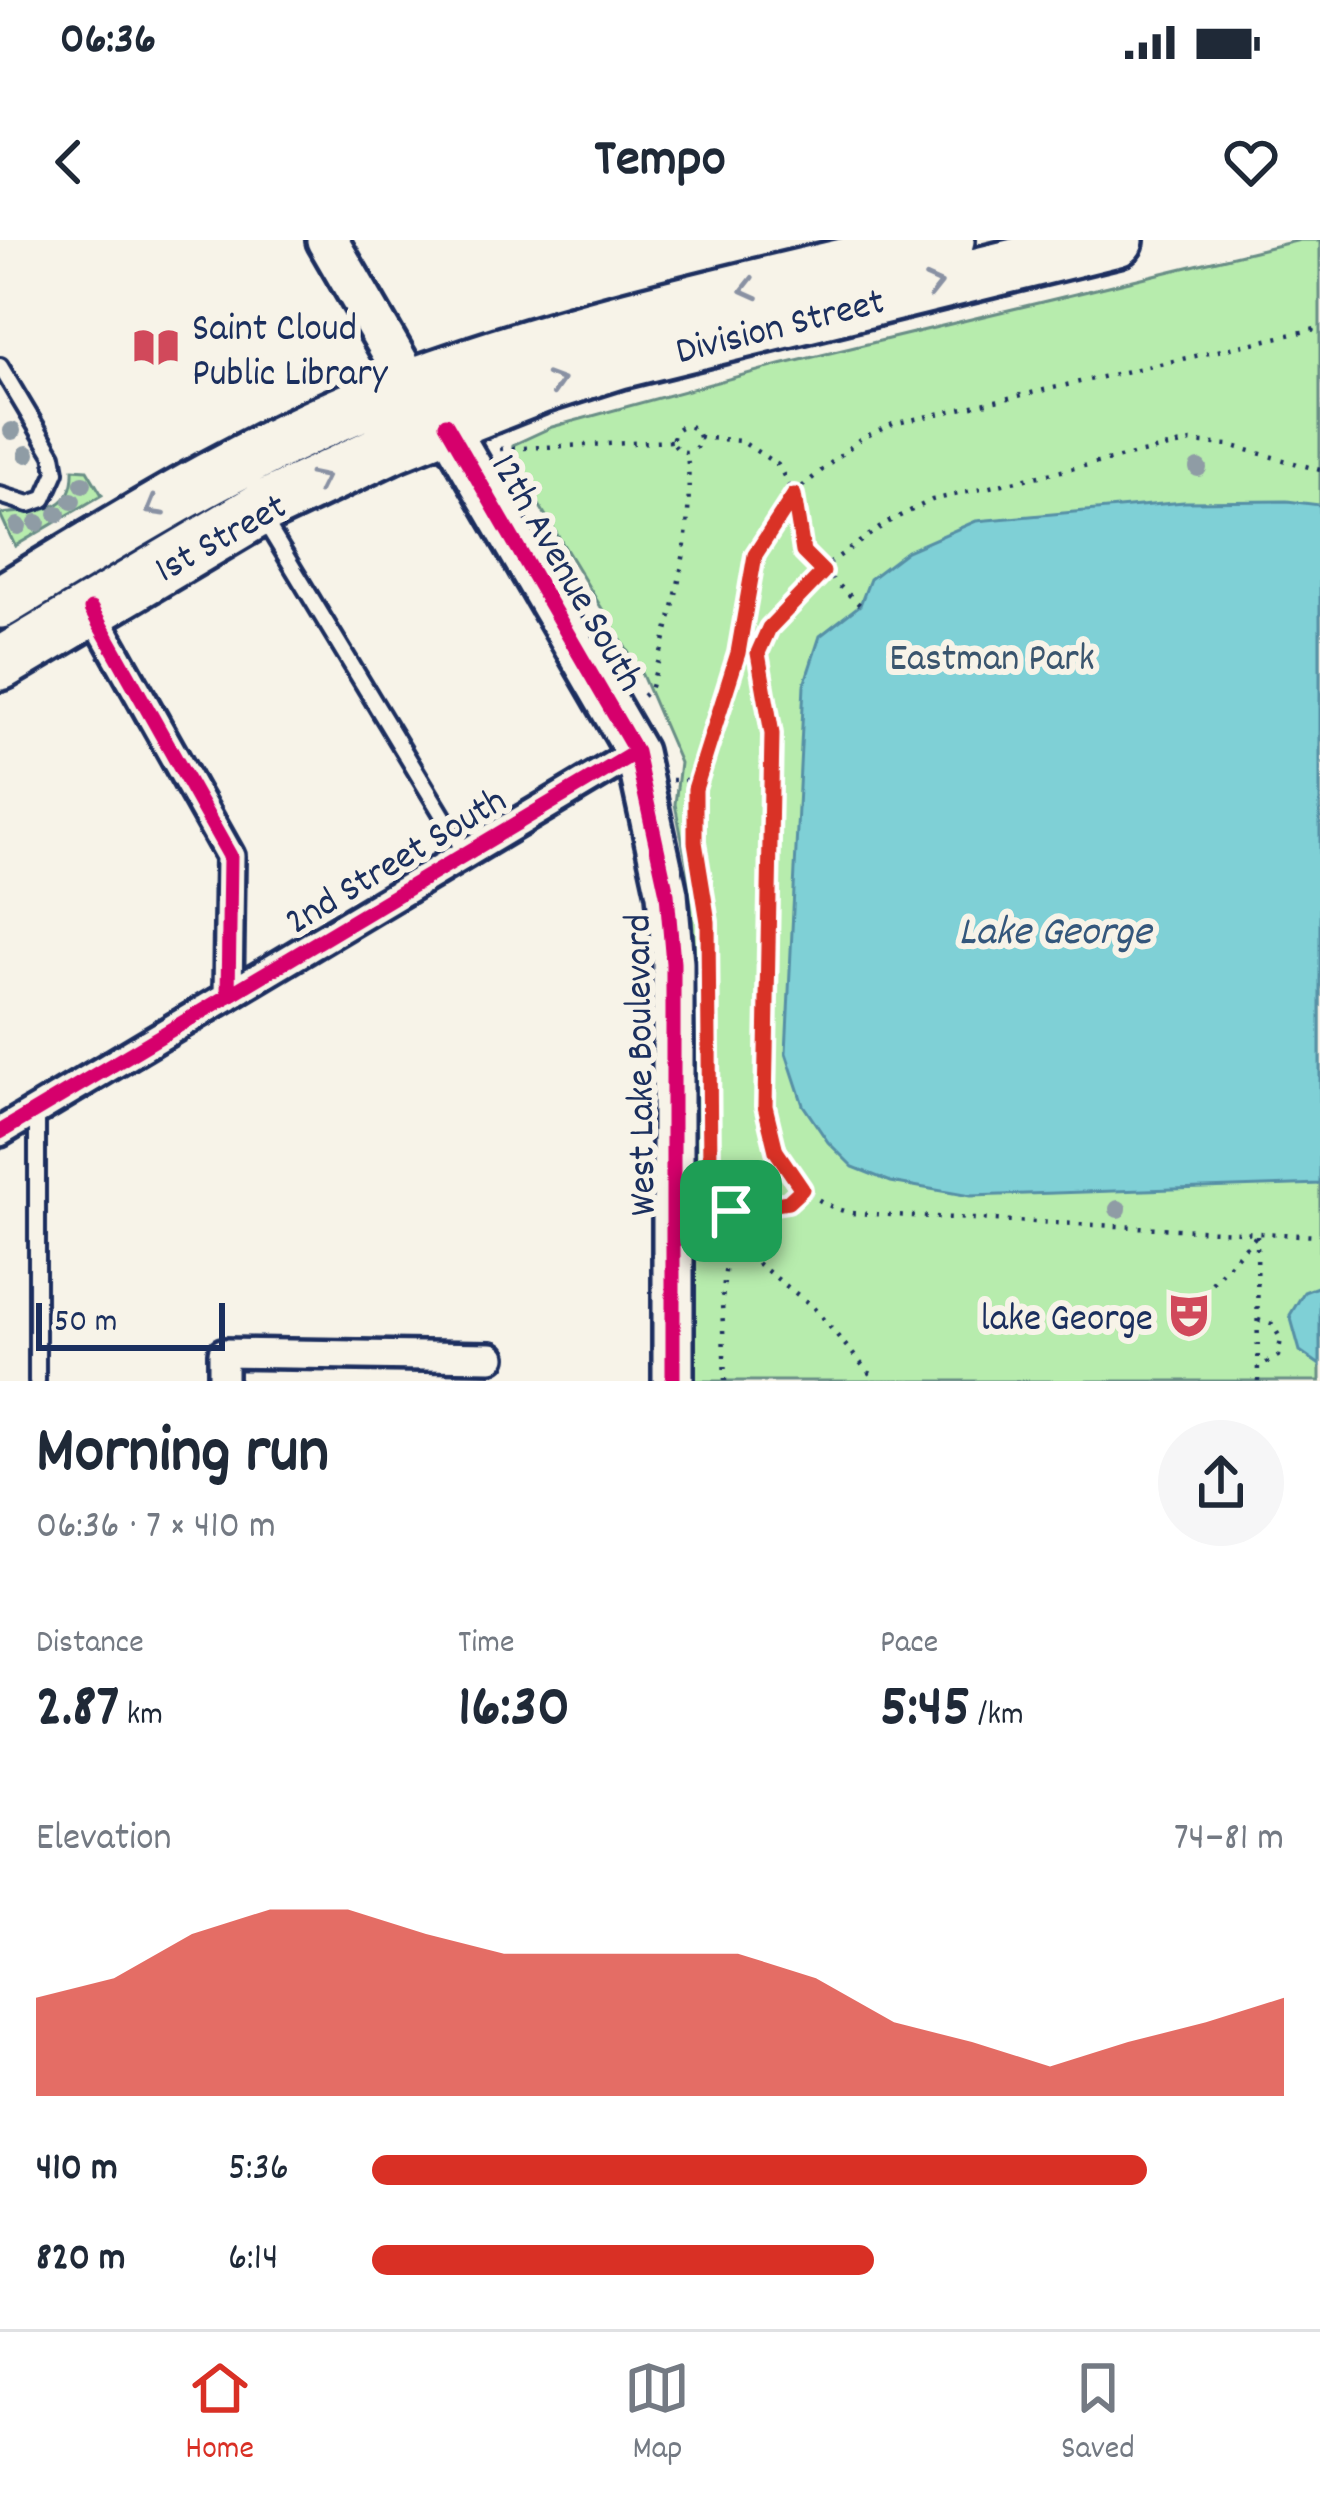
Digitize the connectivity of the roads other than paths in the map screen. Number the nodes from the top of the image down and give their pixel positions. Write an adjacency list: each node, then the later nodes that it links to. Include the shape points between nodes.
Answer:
1 (327, 240): 5 (street)
2 (1117, 240): 6 (highway, Division Street, one-way to 2, via 620,362)
3 (922, 244): 5 (highway, Division Street, one-way to 5, via 596,327)
4 (0, 366): 7 (lane, via 56,472 44,499 29,504)
5 (411, 385): 9 (highway, 1st Street, one-way to 9, via 218,472)
6 (446, 424): 8 (highway, 1st Street, one-way to 6); 12 (street, 12th Avenue South)
7 (0, 495)
8 (258, 511): 10 (highway, 1st Street); 13 (lane)
9 (0, 602)
10 (91, 609): 11 (highway, 1st Street); 14 (street, via 230,856)
11 (0, 664)
12 (635, 752): 13 (street, 2nd Street South); 20 (street, West Lake Boulevard, via 667,894 673,962)
13 (466, 854): 14 (street, 2nd Street South)
14 (228, 995): 15 (street, 2nd Street South)
15 (37, 1110): 16 (street, 2nd Street South); 18 (lane)
16 (0, 1132)
17 (491, 1357): 19 (street, via 224,1353)
18 (37, 1381)
19 (223, 1381)
20 (673, 1381)

